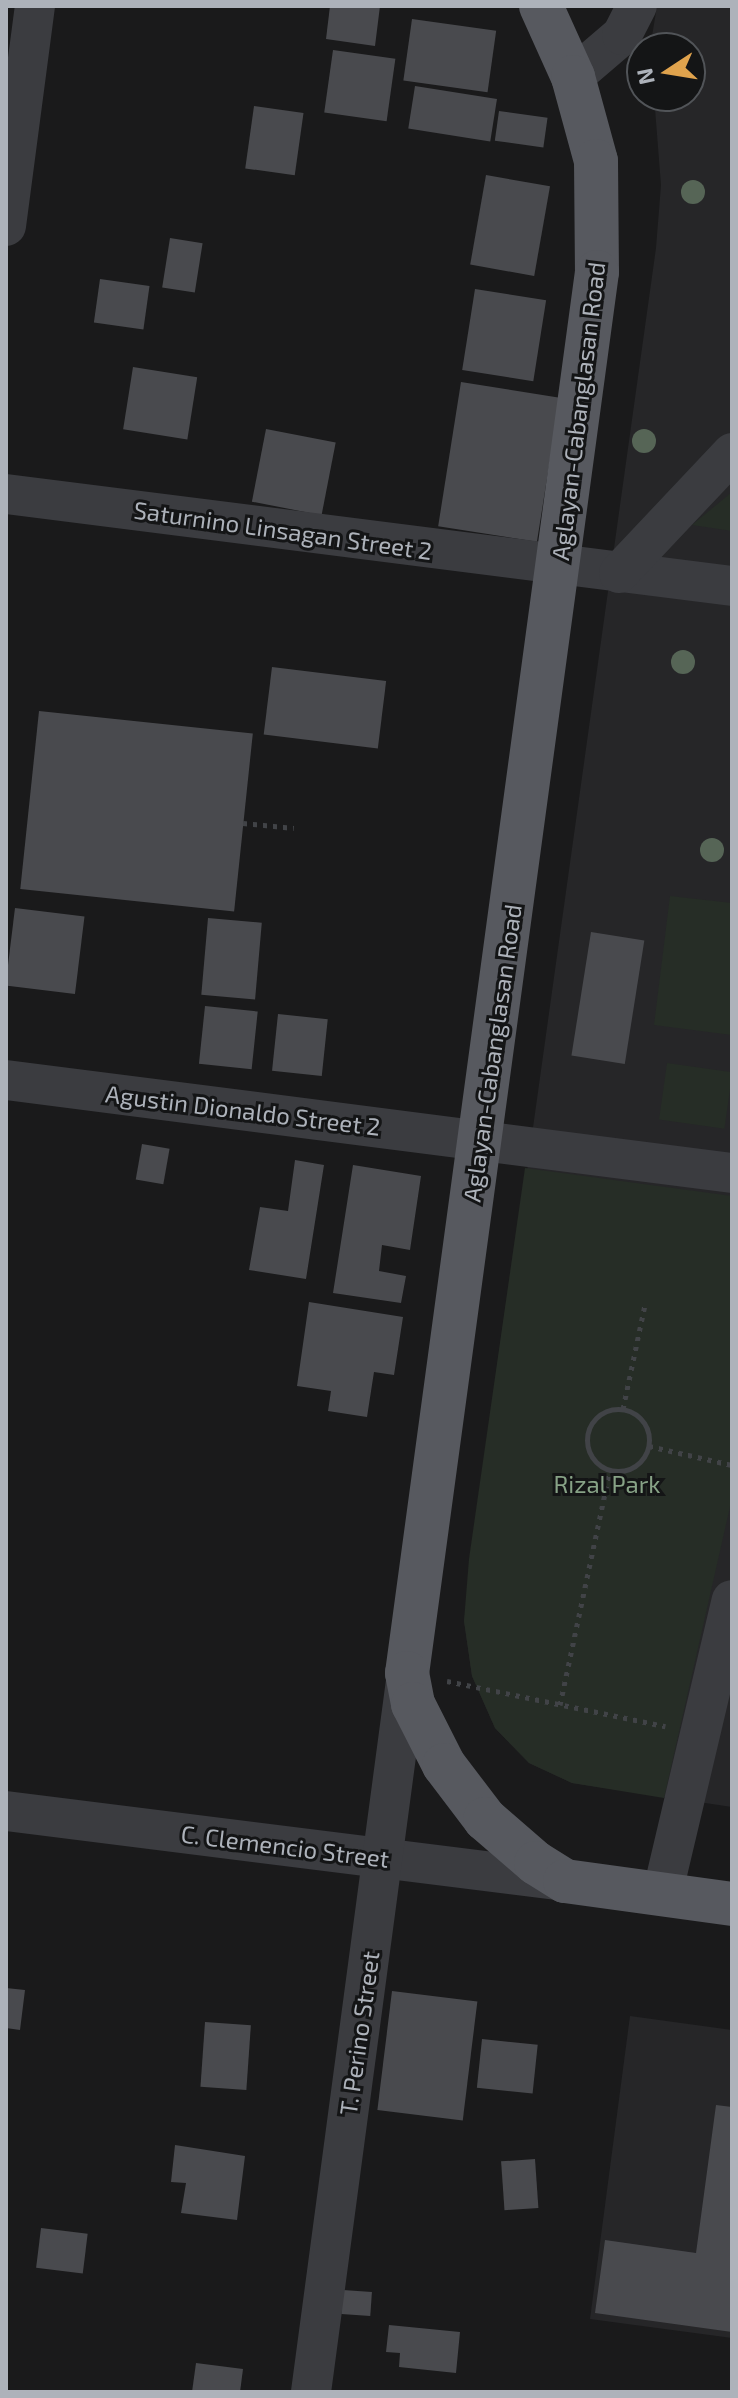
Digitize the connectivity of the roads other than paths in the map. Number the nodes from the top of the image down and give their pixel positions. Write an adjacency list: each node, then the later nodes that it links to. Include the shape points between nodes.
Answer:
1 (35, 6): 5 (street)
2 (541, 6): 4 (main road, Aglayan-Cabanglasan Road)
3 (637, 6): 4 (street, via 622,35)
4 (573, 77): 8 (main road, Aglayan-Cabanglasan Road, via 596,161 598,227)
5 (6, 226)
6 (732, 453): 9 (street)
7 (6, 494): 8 (street, Saturnino Linsagan Street 2)
8 (560, 567): 9 (street, Saturnino Linsagan Street 2); 12 (main road, Aglayan-Cabanglasan Road)
9 (619, 573): 10 (street, Saturnino Linsagan Street 2)
10 (732, 586)
11 (6, 1080): 12 (street, Agustin Dionaldo Street 2)
12 (479, 1139): 13 (street, Agustin Dionaldo Street 2); 15 (main road, Aglayan-Cabanglasan Road)
13 (732, 1173)
14 (732, 1600): 19 (street)
15 (407, 1673): 17 (street, T. Perino Street); 18 (main road, Aglayan-Cabanglasan Road, via 427,1735 464,1793 510,1842)
16 (6, 1811): 17 (street, C. Clemencio Street)
17 (383, 1858): 18 (street, C. Clemencio Street); 21 (street, T. Perino Street)
18 (565, 1881): 19 (main road, Aglayan-Cabanglasan Road)
19 (662, 1895): 20 (main road, Aglayan-Cabanglasan Road)
20 (732, 1904)
21 (311, 2392)

